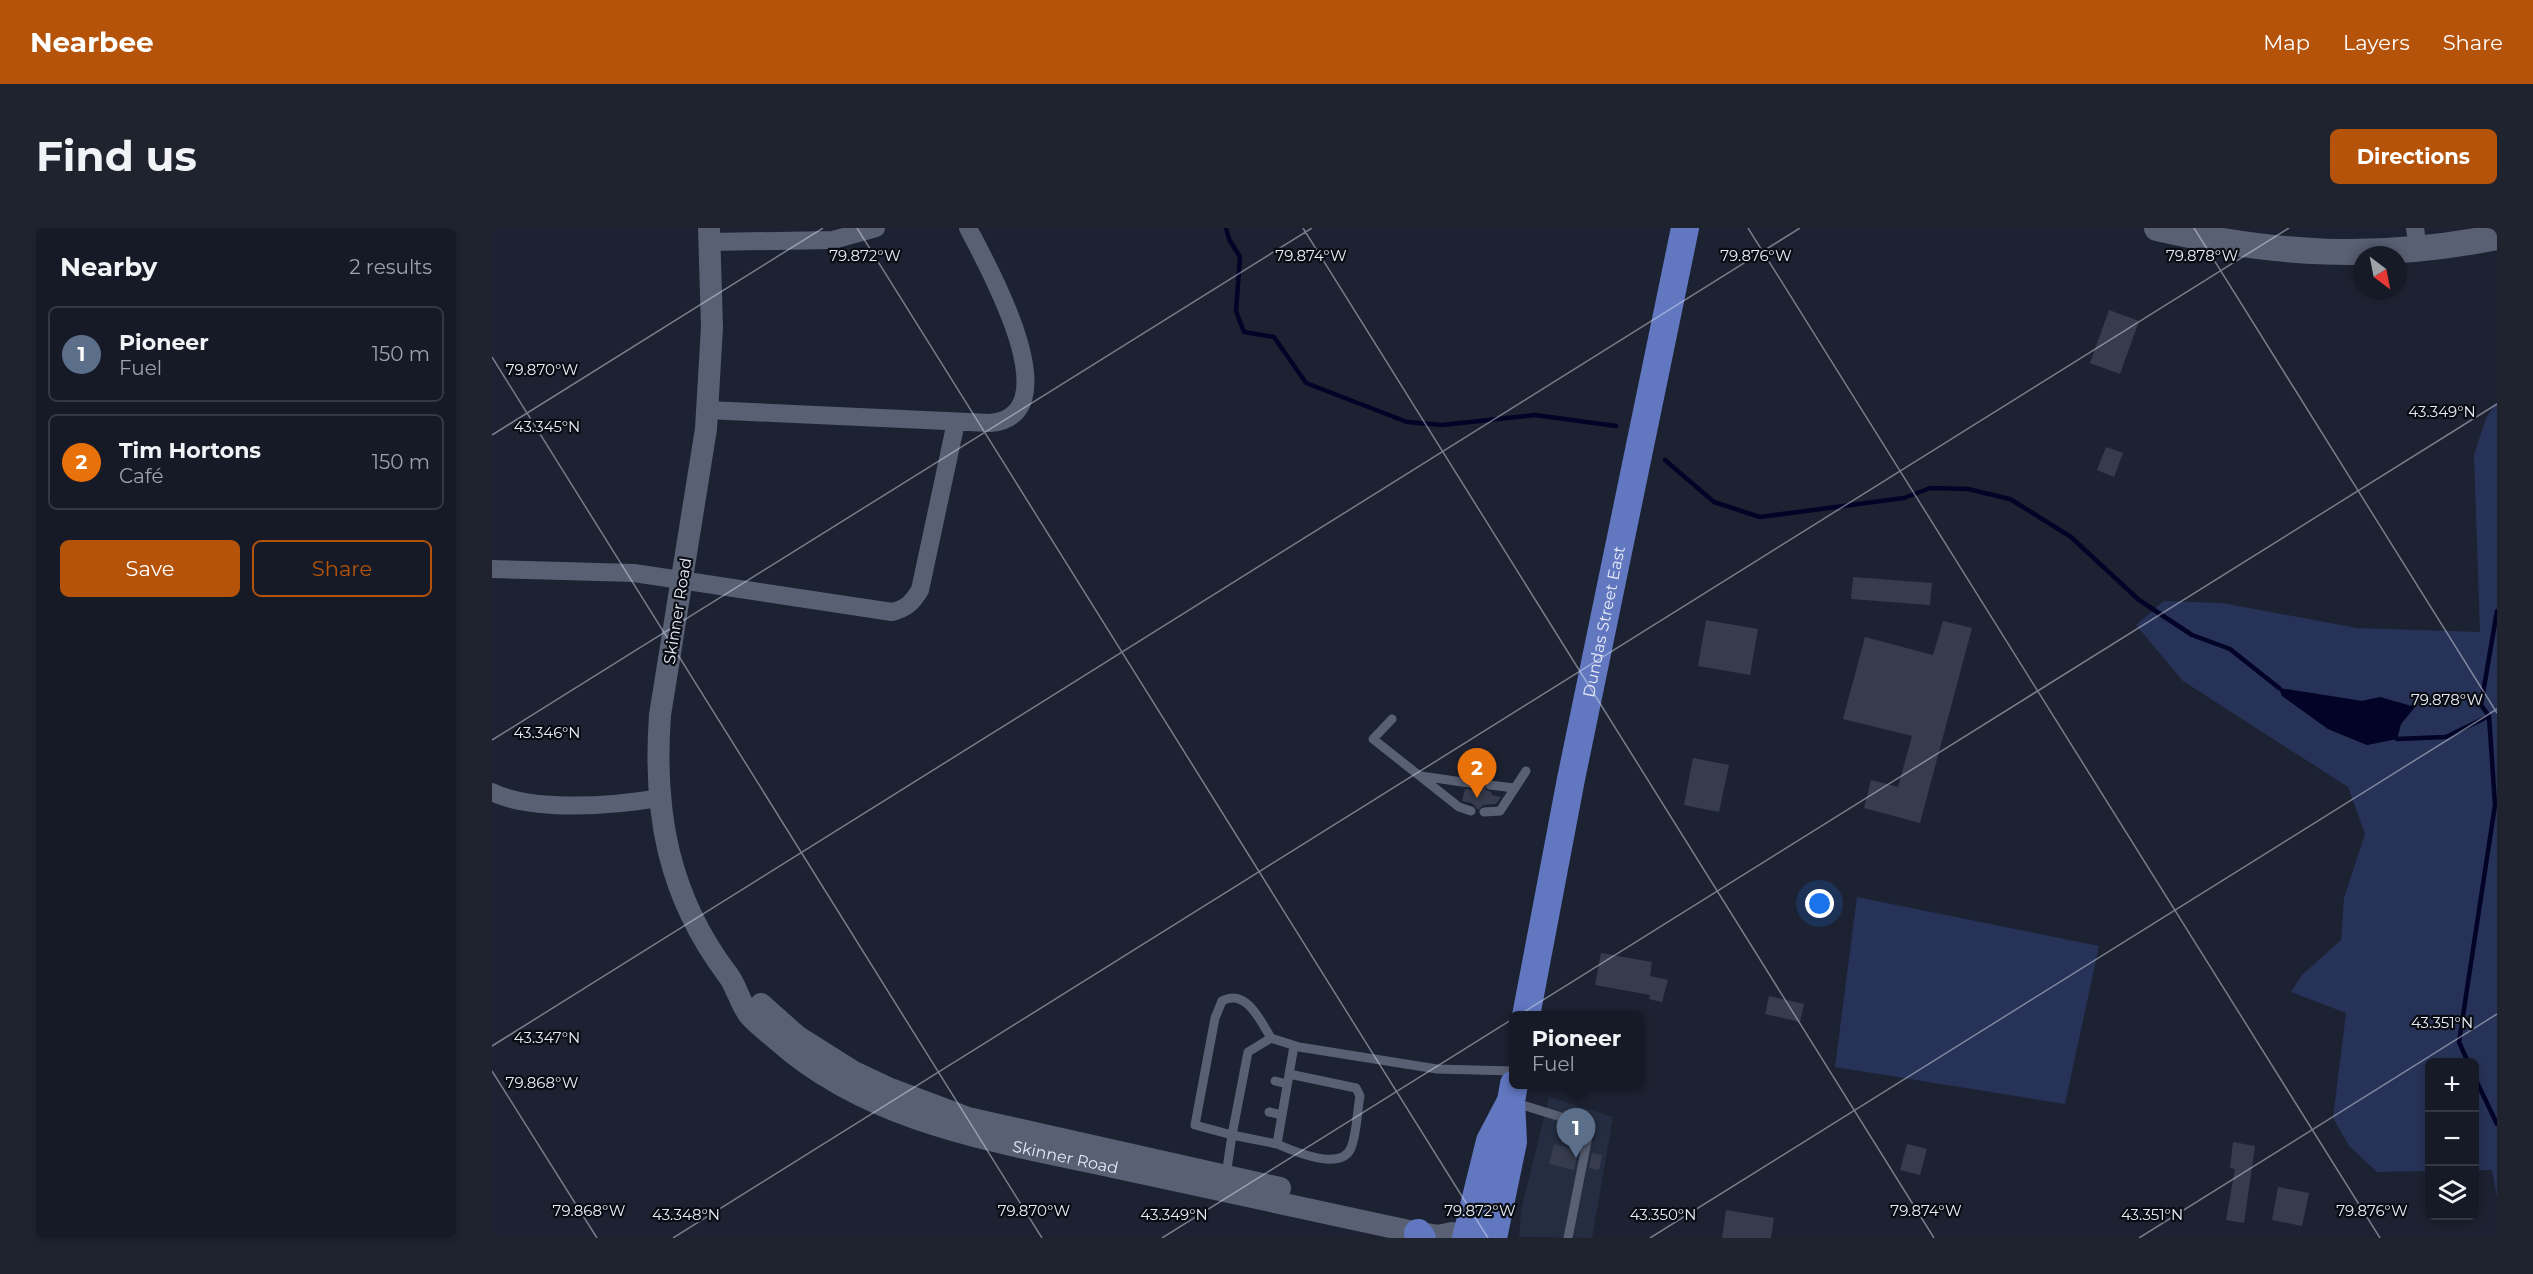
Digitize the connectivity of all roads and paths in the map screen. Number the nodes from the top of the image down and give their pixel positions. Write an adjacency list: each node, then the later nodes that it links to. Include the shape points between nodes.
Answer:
1 (876, 228): 5 (street, via 833,240)
2 (968, 228): 9 (street, via 1018,337 1025,373 1024,393 1018,412 1009,419)
3 (1685, 228): 23 (main road, Dundas Street East)
4 (2157, 228): 7 (main road, via 2268,249 2365,253)
5 (709, 235): 8 (street, Skinner Road, via 712,327)
6 (2497, 237): 7 (main road)
7 (2417, 239)
8 (707, 411): 9 (street); 11 (street, Skinner Road)
9 (956, 422): 11 (street, via 920,590 913,603 903,609 892,612)
10 (493, 573): 11 (street, via 634,573)
11 (682, 579): 19 (street, Skinner Road, via 660,715)
12 (1392, 718): 14 (lane, via 1372,739)
13 (1526, 771): 17 (lane)
14 (1419, 776): 15 (lane); 20 (lane, via 1459,807)
15 (1476, 784)
16 (1490, 785): 17 (lane)
17 (1514, 788): 21 (lane, via 1500,811)
18 (492, 792): 19 (street, via 520,801 579,805 626,804)
19 (658, 798): 22 (street, Skinner Road, via 666,846 679,887 697,926)
20 (1471, 810)
21 (1484, 812)
22 (730, 978): 34 (street, Skinner Road, via 807,1042 888,1088 968,1118); 35 (street, Skinner Road, via 749,1014 789,1050 831,1081 881,1106 966,1135)
23 (1527, 1011)
24 (1271, 1038): 25 (lane); 32 (lane, via 1248,1052 1248,1075); 32 (lane, via 1254,1010 1241,999 1229,997 1222,1001 1215,1018 1195,1125)
25 (1294, 1046): 26 (lane, via 1437,1069); 27 (lane)
26 (1509, 1071)
27 (1288, 1079): 28 (lane); 31 (lane); 33 (lane, via 1356,1088 1360,1096 1351,1149 1340,1159 1297,1153)
28 (1275, 1081)
29 (1512, 1093): 36 (main road, via 1490,1141); 37 (main road, via 1513,1142); 38 (lane, via 1590,1125)
30 (1269, 1112): 31 (lane)
31 (1282, 1115): 33 (lane)
32 (1232, 1135): 33 (lane); 34 (lane)
33 (1277, 1144)
34 (1226, 1175): 36 (street, Skinner Road, via 1443,1227)
35 (1420, 1236): 36 (street, Skinner Road)
36 (1460, 1236)
37 (1493, 1238)
38 (1568, 1238)

